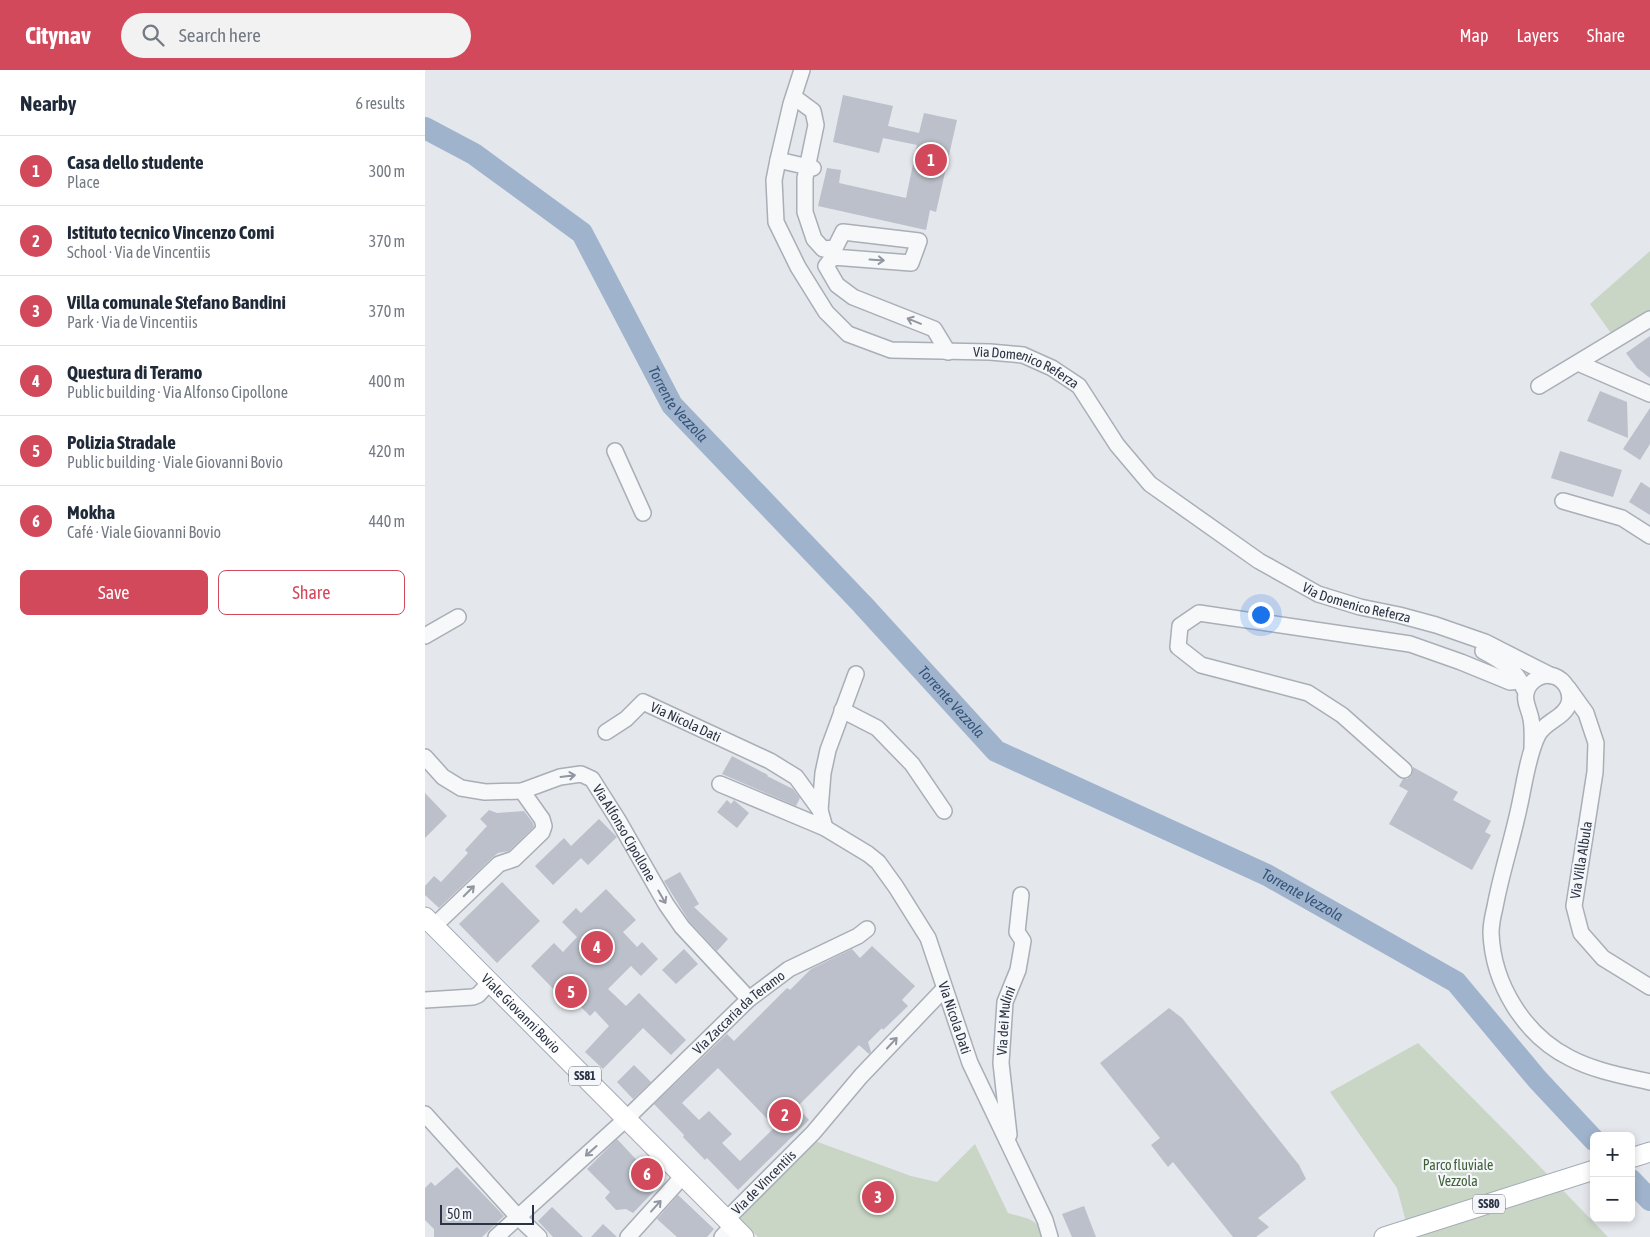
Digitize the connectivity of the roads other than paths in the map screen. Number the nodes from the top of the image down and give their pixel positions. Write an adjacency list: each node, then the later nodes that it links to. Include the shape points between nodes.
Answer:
1 (802, 70): 2 (street, Via Domenico Referza)
2 (793, 101): 3 (street, Via Domenico Referza); 4 (street, via 813,111 816,125)
3 (778, 160): 4 (street); 7 (street, Via Domenico Referza, via 776,222 798,267 826,312 848,334 891,350)
4 (807, 167): 5 (street, via 796,175 797,211 807,245 818,257); 5 (street, one-way to 4, via 911,263 919,241 843,232 835,248 823,249 814,239 805,212)
5 (833, 257): 7 (street, one-way to 5, via 934,329 853,297 837,285 826,266)
6 (1650, 319): 8 (street)
7 (948, 352): 16 (street, Via Domenico Referza, via 1023,355 1052,368 1079,386 1117,445 1150,484 1259,561 1318,594)
8 (1578, 364): 9 (street); 10 (street)
9 (1539, 386)
10 (1650, 394)
11 (615, 451): 13 (street)
12 (1563, 501): 14 (street, via 1622,518)
13 (643, 513)
14 (1650, 536)
15 (458, 617): 17 (street)
16 (1436, 625): 19 (street, Via Domenico Referza, via 1485,642); 21 (street, Via Domenico Referza, via 1514,671)
17 (425, 636)
18 (856, 674): 22 (street)
19 (1552, 676): 20 (street); 21 (street, via 1545,675 1532,681)
20 (1568, 688): 23 (street, via 1569,703); 24 (street, Via Villa Albula, via 1586,712)
21 (1525, 694): 23 (street, via 1533,714 1547,720); 26 (street, via 1531,719); 28 (street, via 1510,682 1410,644 1199,613 1179,626 1178,647 1201,665 1308,693 1342,716)
22 (842, 710): 31 (street, via 828,750); 32 (street, via 877,728 912,764)
23 (1558, 717): 24 (street, via 1581,719); 26 (street, via 1542,728)
24 (1591, 728): 38 (street, Via Villa Albula, via 1596,743 1595,772 1574,906 1581,933 1603,958)
25 (606, 732): 31 (street, Via Nicola Dati, via 643,702 770,761 796,777)
26 (1532, 749): 42 (street, via 1495,906 1491,932 1494,959 1509,1001 1538,1036 1570,1058)
27 (425, 757): 30 (street, Via Alfonso Cipollone, via 443,777 461,788 485,792)
28 (1404, 770)
29 (720, 784): 33 (street, Via Nicola Dati)
30 (522, 791): 35 (street, one-way to 30, via 499,864 514,860 542,832 542,819); 40 (street, Via Alfonso Cipollone, one-way to 40, via 560,777 581,774 592,779 682,927)
31 (820, 810): 33 (street, Via Nicola Dati)
32 (945, 810)
33 (825, 828): 39 (street, Via Nicola Dati, via 879,862 928,938)
34 (1021, 895): 45 (street, Via dei Mulini, via 1017,932 1023,942 1018,970 1005,1002 1001,1062)
35 (430, 921): 37 (main road, Viale Giovanni Bovio / SS81)
36 (867, 929): 40 (street, Via Zaccaria da Teramo, via 789,970)
37 (490, 982): 41 (street, via 473,997); 44 (main road, Viale Giovanni Bovio / SS81)
38 (1650, 987)
39 (944, 989): 45 (street, Via Nicola Dati, via 970,1063); 51 (street, Via de Vincentiis, one-way to 39, via 861,1076)
40 (749, 998): 44 (street, Via Zaccaria da Teramo)
41 (425, 1000)
42 (1650, 1082)
43 (425, 1114): 50 (street)
44 (627, 1118): 49 (main road, Viale Giovanni Bovio / SS81); 50 (street, Via Zaccaria da Teramo, one-way to 50)
45 (1011, 1149): 55 (street, Via Nicola Dati)
46 (1650, 1152): 47 (main road)
47 (1635, 1157)
48 (1590, 1171): 56 (main road, SS80)
49 (683, 1176): 51 (main road, Viale Giovanni Bovio / SS81); 54 (street, one-way to 49)
50 (518, 1217): 52 (street, Via Zaccaria da Teramo); 53 (street)
51 (731, 1230)
52 (496, 1237)
53 (539, 1237)
54 (628, 1237)
55 (1050, 1237)
56 (1384, 1237)

